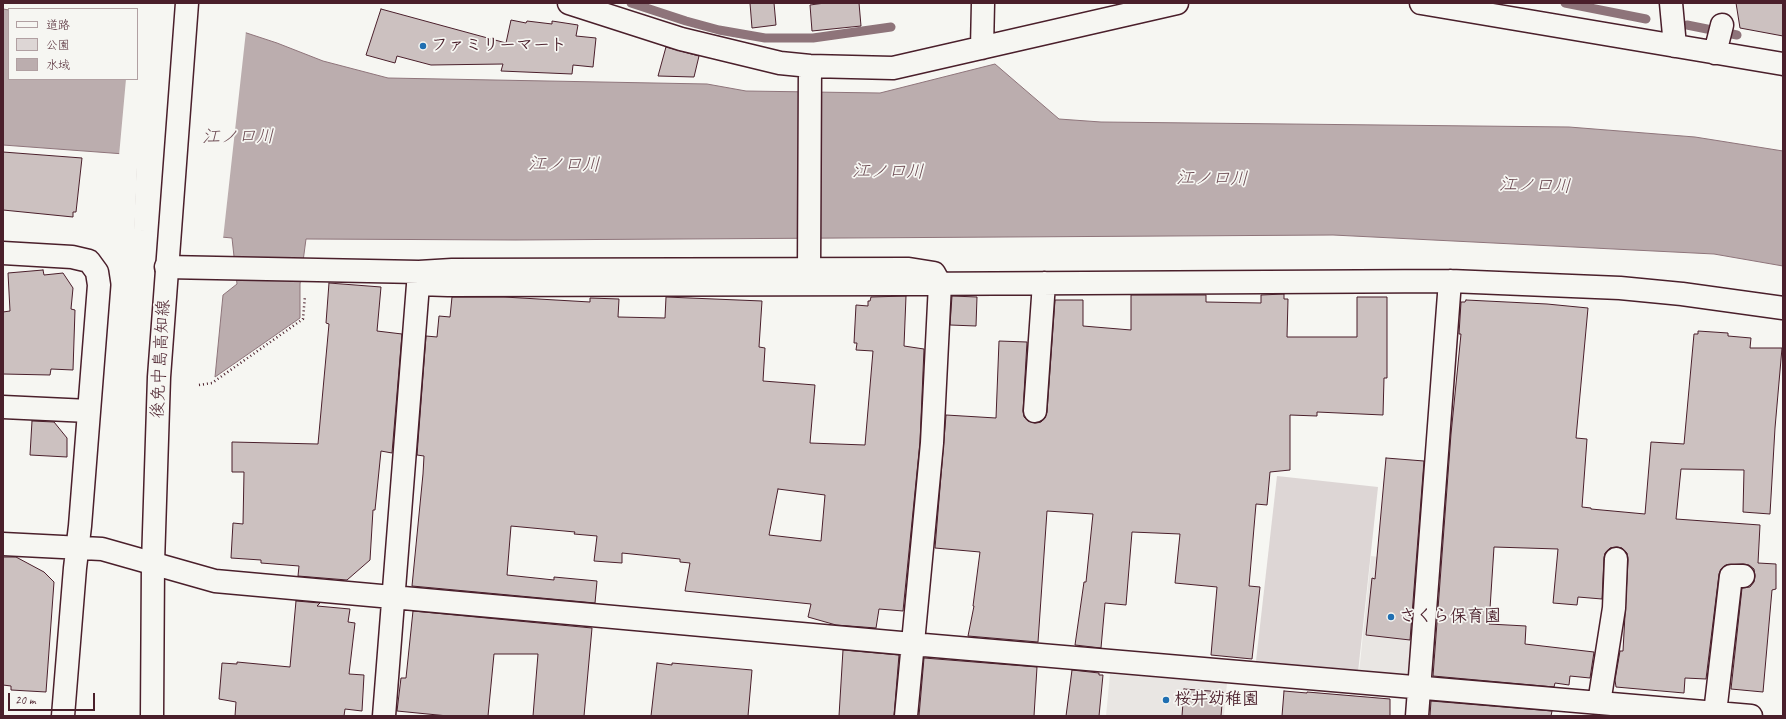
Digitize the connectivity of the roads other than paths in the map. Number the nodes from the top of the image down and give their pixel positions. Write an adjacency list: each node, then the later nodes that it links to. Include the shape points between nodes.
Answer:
1 (569, 3): 12 (street, via 681,39 780,63)
2 (983, 3): 9 (street)
3 (1177, 3): 9 (street)
4 (1422, 3): 8 (street)
5 (1671, 3): 8 (street)
6 (187, 6): 15 (street, 後免中島高知線)
7 (1722, 25): 10 (street)
8 (1675, 46): 10 (street)
9 (982, 48): 12 (street, via 893,68)
10 (1715, 53): 11 (street)
11 (1783, 64)
12 (810, 76): 14 (street)
13 (3, 253): 22 (street, via 72,257 89,261 97,272 99,285)
14 (809, 259): 16 (street, via 460,270); 19 (street, via 934,273)
15 (166, 267): 16 (street, via 307,270); 27 (street, 後免中島高知線, via 159,377)
16 (418, 278): 19 (street, via 448,285); 29 (street)
17 (1450, 281): 18 (street); 20 (street, via 1620,288); 31 (street)
18 (1044, 283): 19 (street); 23 (street)
19 (940, 284): 30 (street, via 932,443)
20 (1783, 308)
21 (3, 407): 22 (street)
22 (89, 411): 25 (street)
23 (1036, 411)
24 (3, 544): 25 (street)
25 (77, 546): 27 (street, via 102,549); 34 (street)
26 (1616, 559): 32 (street, via 1614,608)
27 (153, 563): 29 (street, via 215,581); 35 (street, 後免中島高知線)
28 (1744, 576): 33 (street, via 1731,576)
29 (393, 597): 30 (street); 36 (street)
30 (912, 644): 31 (street); 37 (street)
31 (1419, 687): 32 (street); 38 (street)
32 (1599, 703): 33 (street)
33 (1715, 713): 39 (street)
34 (63, 716)
35 (152, 716)
36 (384, 716)
37 (906, 716)
38 (1417, 716)
39 (1751, 716)

